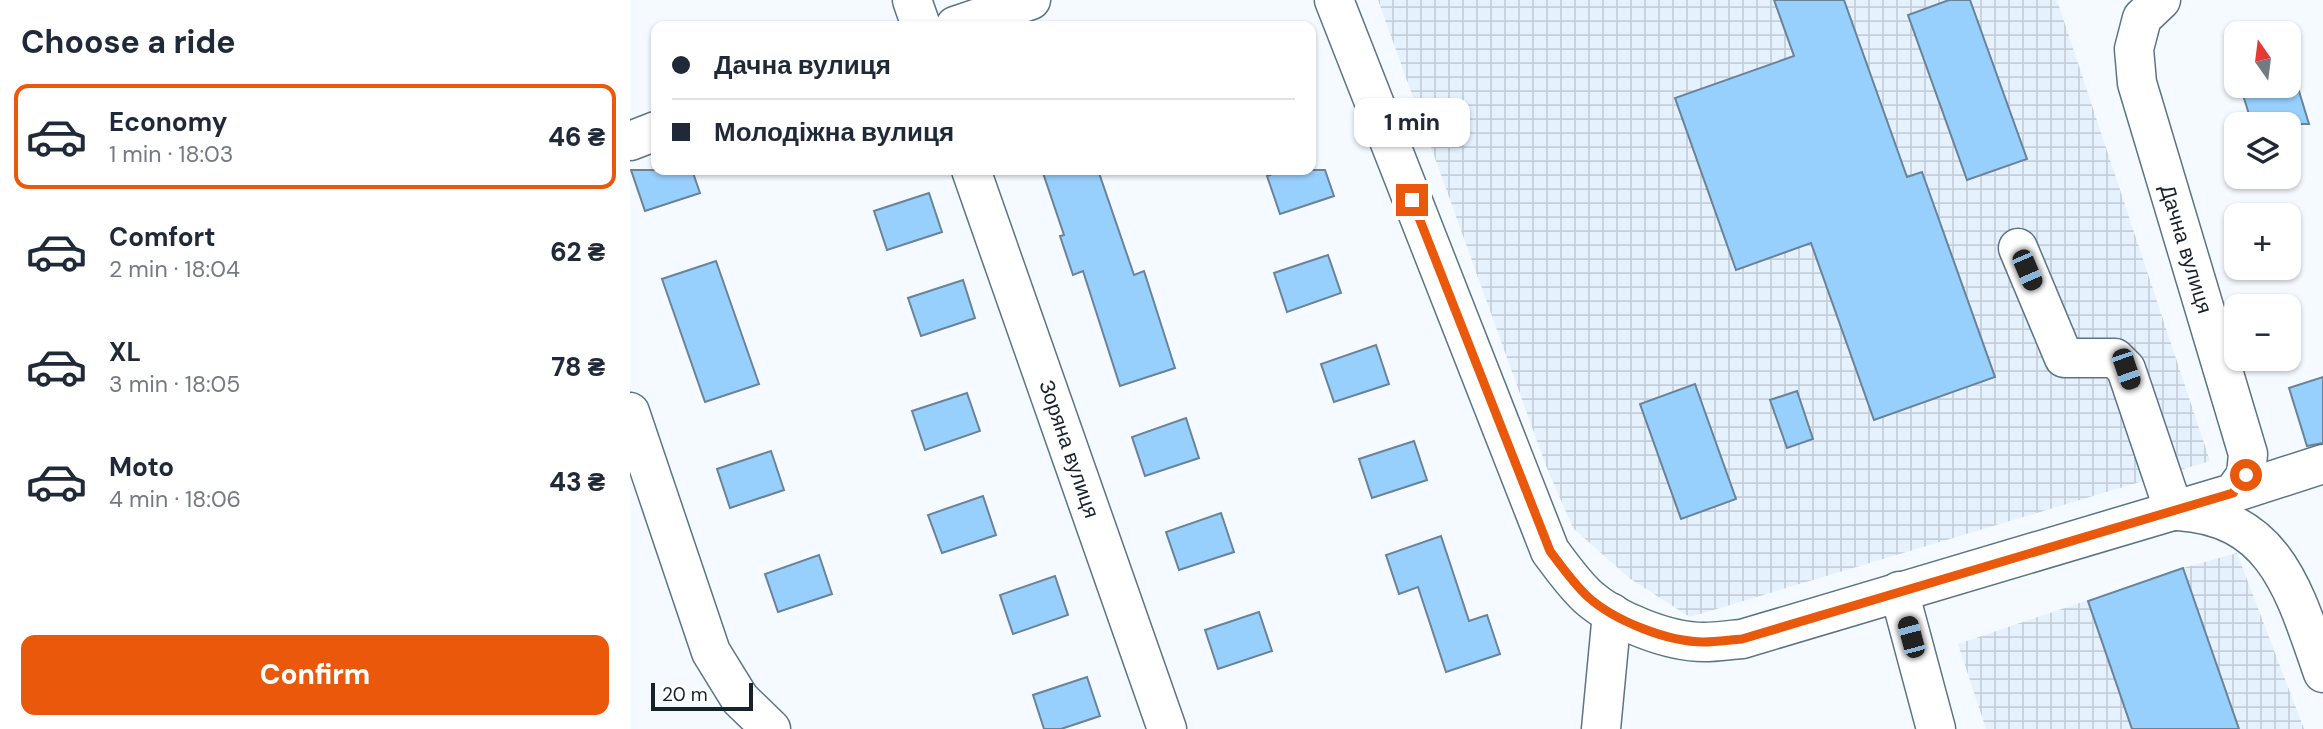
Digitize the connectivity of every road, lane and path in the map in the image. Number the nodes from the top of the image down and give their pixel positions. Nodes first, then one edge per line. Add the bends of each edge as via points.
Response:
1 (912, 0) edge
2 (1031, 0) edge
3 (1334, 0) edge
4 (2161, 0) edge
5 (919, 21) edge
6 (970, 21) edge
7 (651, 133) edge
8 (630, 141) edge
9 (973, 175) edge
10 (2018, 248) dead end
11 (630, 412) edge
12 (2323, 464) edge
13 (2233, 493) junction
14 (2174, 511) junction
15 (1899, 591) junction
16 (1612, 613) junction
17 (2323, 673) edge
18 (771, 729) edge
19 (1167, 729) edge
20 (1601, 729) edge
21 (1936, 729) edge

1 - 5 street
2 - 6 street
3 - 16 street via 1550,551 1590,599
4 - 13 street, Дачна вулиця via 2142,18 2134,49 2137,83 2248,454 2246,475
7 - 8 street
9 - 19 street, Зоряна вулиця
10 - 14 street via 2064,358 2115,358 2126,369
11 - 18 street via 711,652 740,699
12 - 13 street
13 - 14 street
14 - 15 street
14 - 17 street via 2227,521 2264,545 2296,596
15 - 16 street via 1742,639 1701,642 1654,634
15 - 21 street
16 - 20 street

